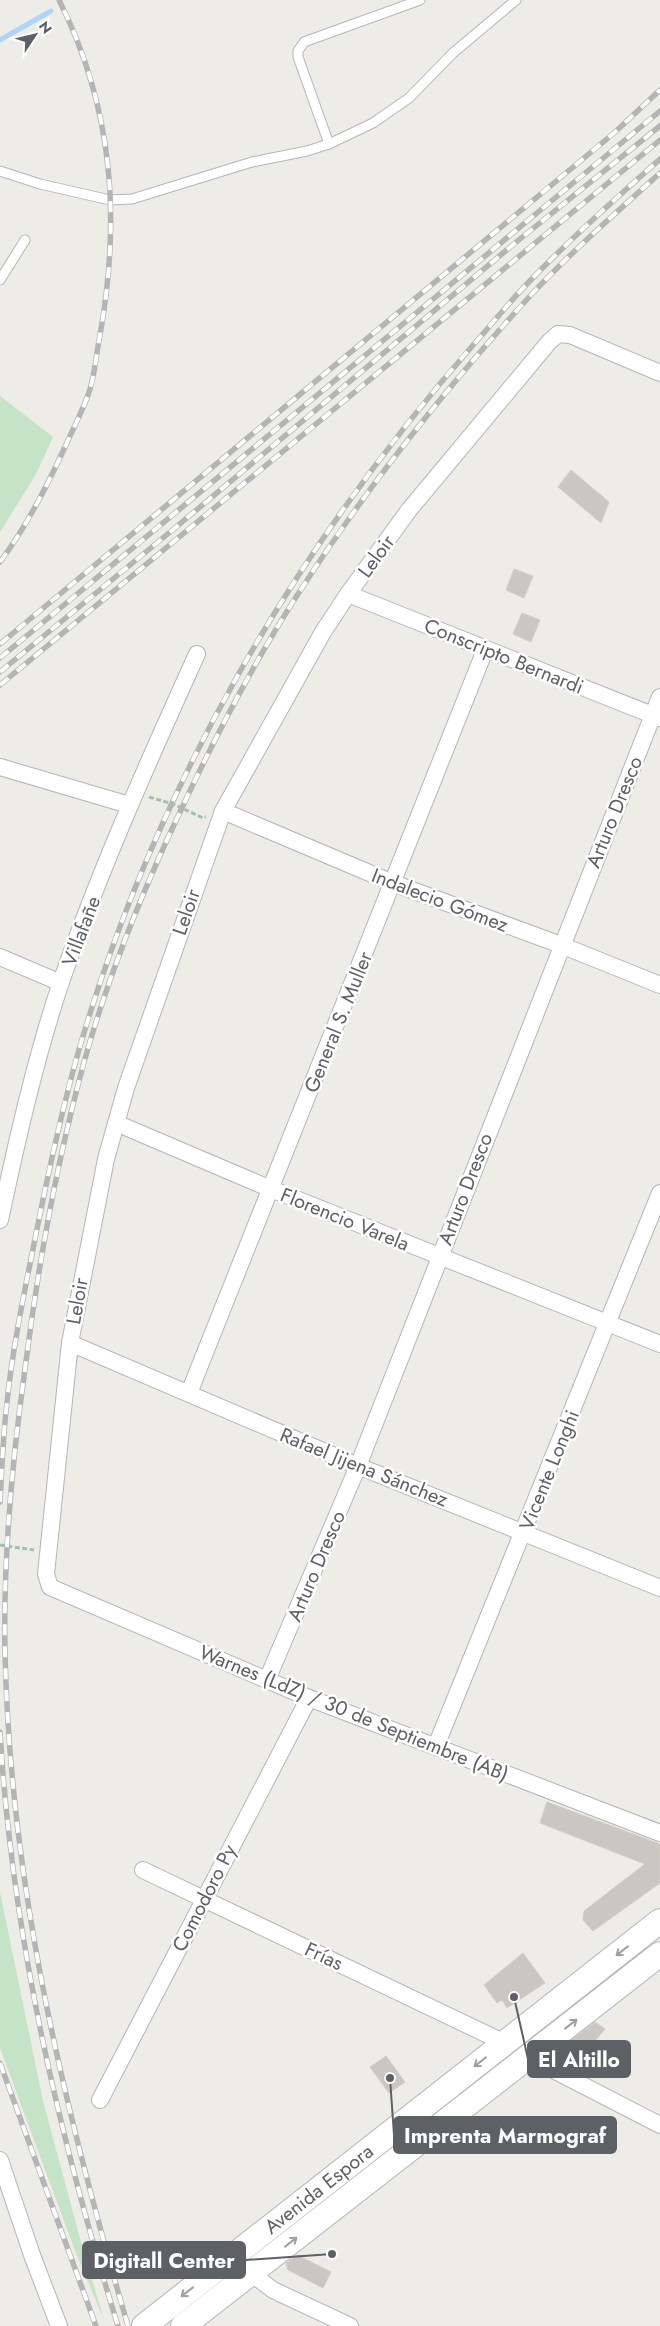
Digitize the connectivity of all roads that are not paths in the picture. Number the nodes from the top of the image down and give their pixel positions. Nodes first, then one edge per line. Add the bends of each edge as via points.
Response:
1 (420, 0) edge
2 (516, 0) edge
3 (329, 144) junction
4 (0, 170) edge
5 (25, 240) dead end
6 (0, 280) edge
7 (660, 373) edge
8 (348, 594) junction
9 (485, 650) junction
10 (197, 654) dead end
11 (660, 697) edge
12 (656, 717) edge
13 (0, 767) edge
14 (132, 799) junction
15 (222, 811) junction
16 (393, 883) junction
17 (561, 945) junction
18 (0, 957) edge
19 (61, 983) junction
20 (660, 985) edge
21 (116, 1123) junction
22 (271, 1189) junction
23 (660, 1194) edge
24 (0, 1220) edge
25 (438, 1256) junction
26 (608, 1323) junction
27 (70, 1342) junction
28 (660, 1344) edge
29 (189, 1393) junction
30 (358, 1466) junction
31 (524, 1532) junction
32 (50, 1587) joint
33 (660, 1588) edge
34 (267, 1680) junction
35 (309, 1698) junction
36 (436, 1746) junction
37 (660, 1833) edge
38 (143, 1870) dead end
39 (204, 1899) junction
40 (660, 1921) edge
41 (660, 1954) edge
42 (505, 2043) junction
43 (528, 2057) junction
44 (100, 2100) dead end
45 (660, 2125) edge
46 (0, 2160) edge
47 (251, 2273) junction
48 (59, 2326) edge
49 (144, 2326) edge
50 (183, 2326) edge
51 (350, 2326) edge

1 - 3 lane via 304,42 298,51
2 - 3 lane via 453,53 409,98 373,123
3 - 4 lane via 252,162 132,199 110,200 40,184
5 - 6 lane
7 - 8 street, Leloir via 558,334 430,483
8 - 9 street, Conscripto Bernardi
8 - 15 street, Leloir via 323,632
9 - 12 street, Conscripto Bernardi
9 - 16 street, General S. Muller
10 - 14 street, Villafañe
11 - 12 street, Arturo Dresco
12 - 17 street, Arturo Dresco
13 - 14 street
14 - 19 street, Villafañe
15 - 16 street, Indalecio Gómez
15 - 21 street, Leloir
16 - 17 street, Indalecio Gómez
16 - 22 street, General S. Muller
17 - 20 street, Indalecio Gómez
17 - 25 street, Arturo Dresco
18 - 19 street
19 - 24 street, Villafañe via 29,1093
21 - 22 street, Florencio Varela
21 - 27 street, Leloir via 97,1201
22 - 25 street, Florencio Varela
22 - 29 street, General S. Muller
23 - 26 street, Vicente Longhi
25 - 26 street, Florencio Varela
25 - 30 street, Arturo Dresco
26 - 28 street, Florencio Varela
26 - 31 street, Vicente Longhi
27 - 29 street, Rafael Jijena Sánchez
27 - 32 street, Leloir via 46,1574
29 - 30 street, Rafael Jijena Sánchez
30 - 31 street, Rafael Jijena Sánchez
30 - 34 street, Arturo Dresco
31 - 33 street, Rafael Jijena Sánchez
31 - 36 street, Vicente Longhi
32 - 34 street, Warnes (LdZ) / 30 de Septiembre (AB)
34 - 35 street, Warnes (LdZ) / 30 de Septiembre (AB)
35 - 36 street, Warnes (LdZ) / 30 de Septiembre (AB)
35 - 39 street, Comodoro Py
36 - 37 street, Warnes (LdZ) / 30 de Septiembre (AB)
38 - 39 street, Frías
39 - 42 street, Frías
39 - 44 street, Comodoro Py
40 -> 42 main road, Avenida Espora
43 -> 41 main road, Avenida Espora
42 -> 49 main road, Avenida Espora
43 - 45 street
47 -> 43 main road, Avenida Espora
46 - 48 street
47 - 50 main road, Avenida Espora
47 - 51 street via 273,2290

